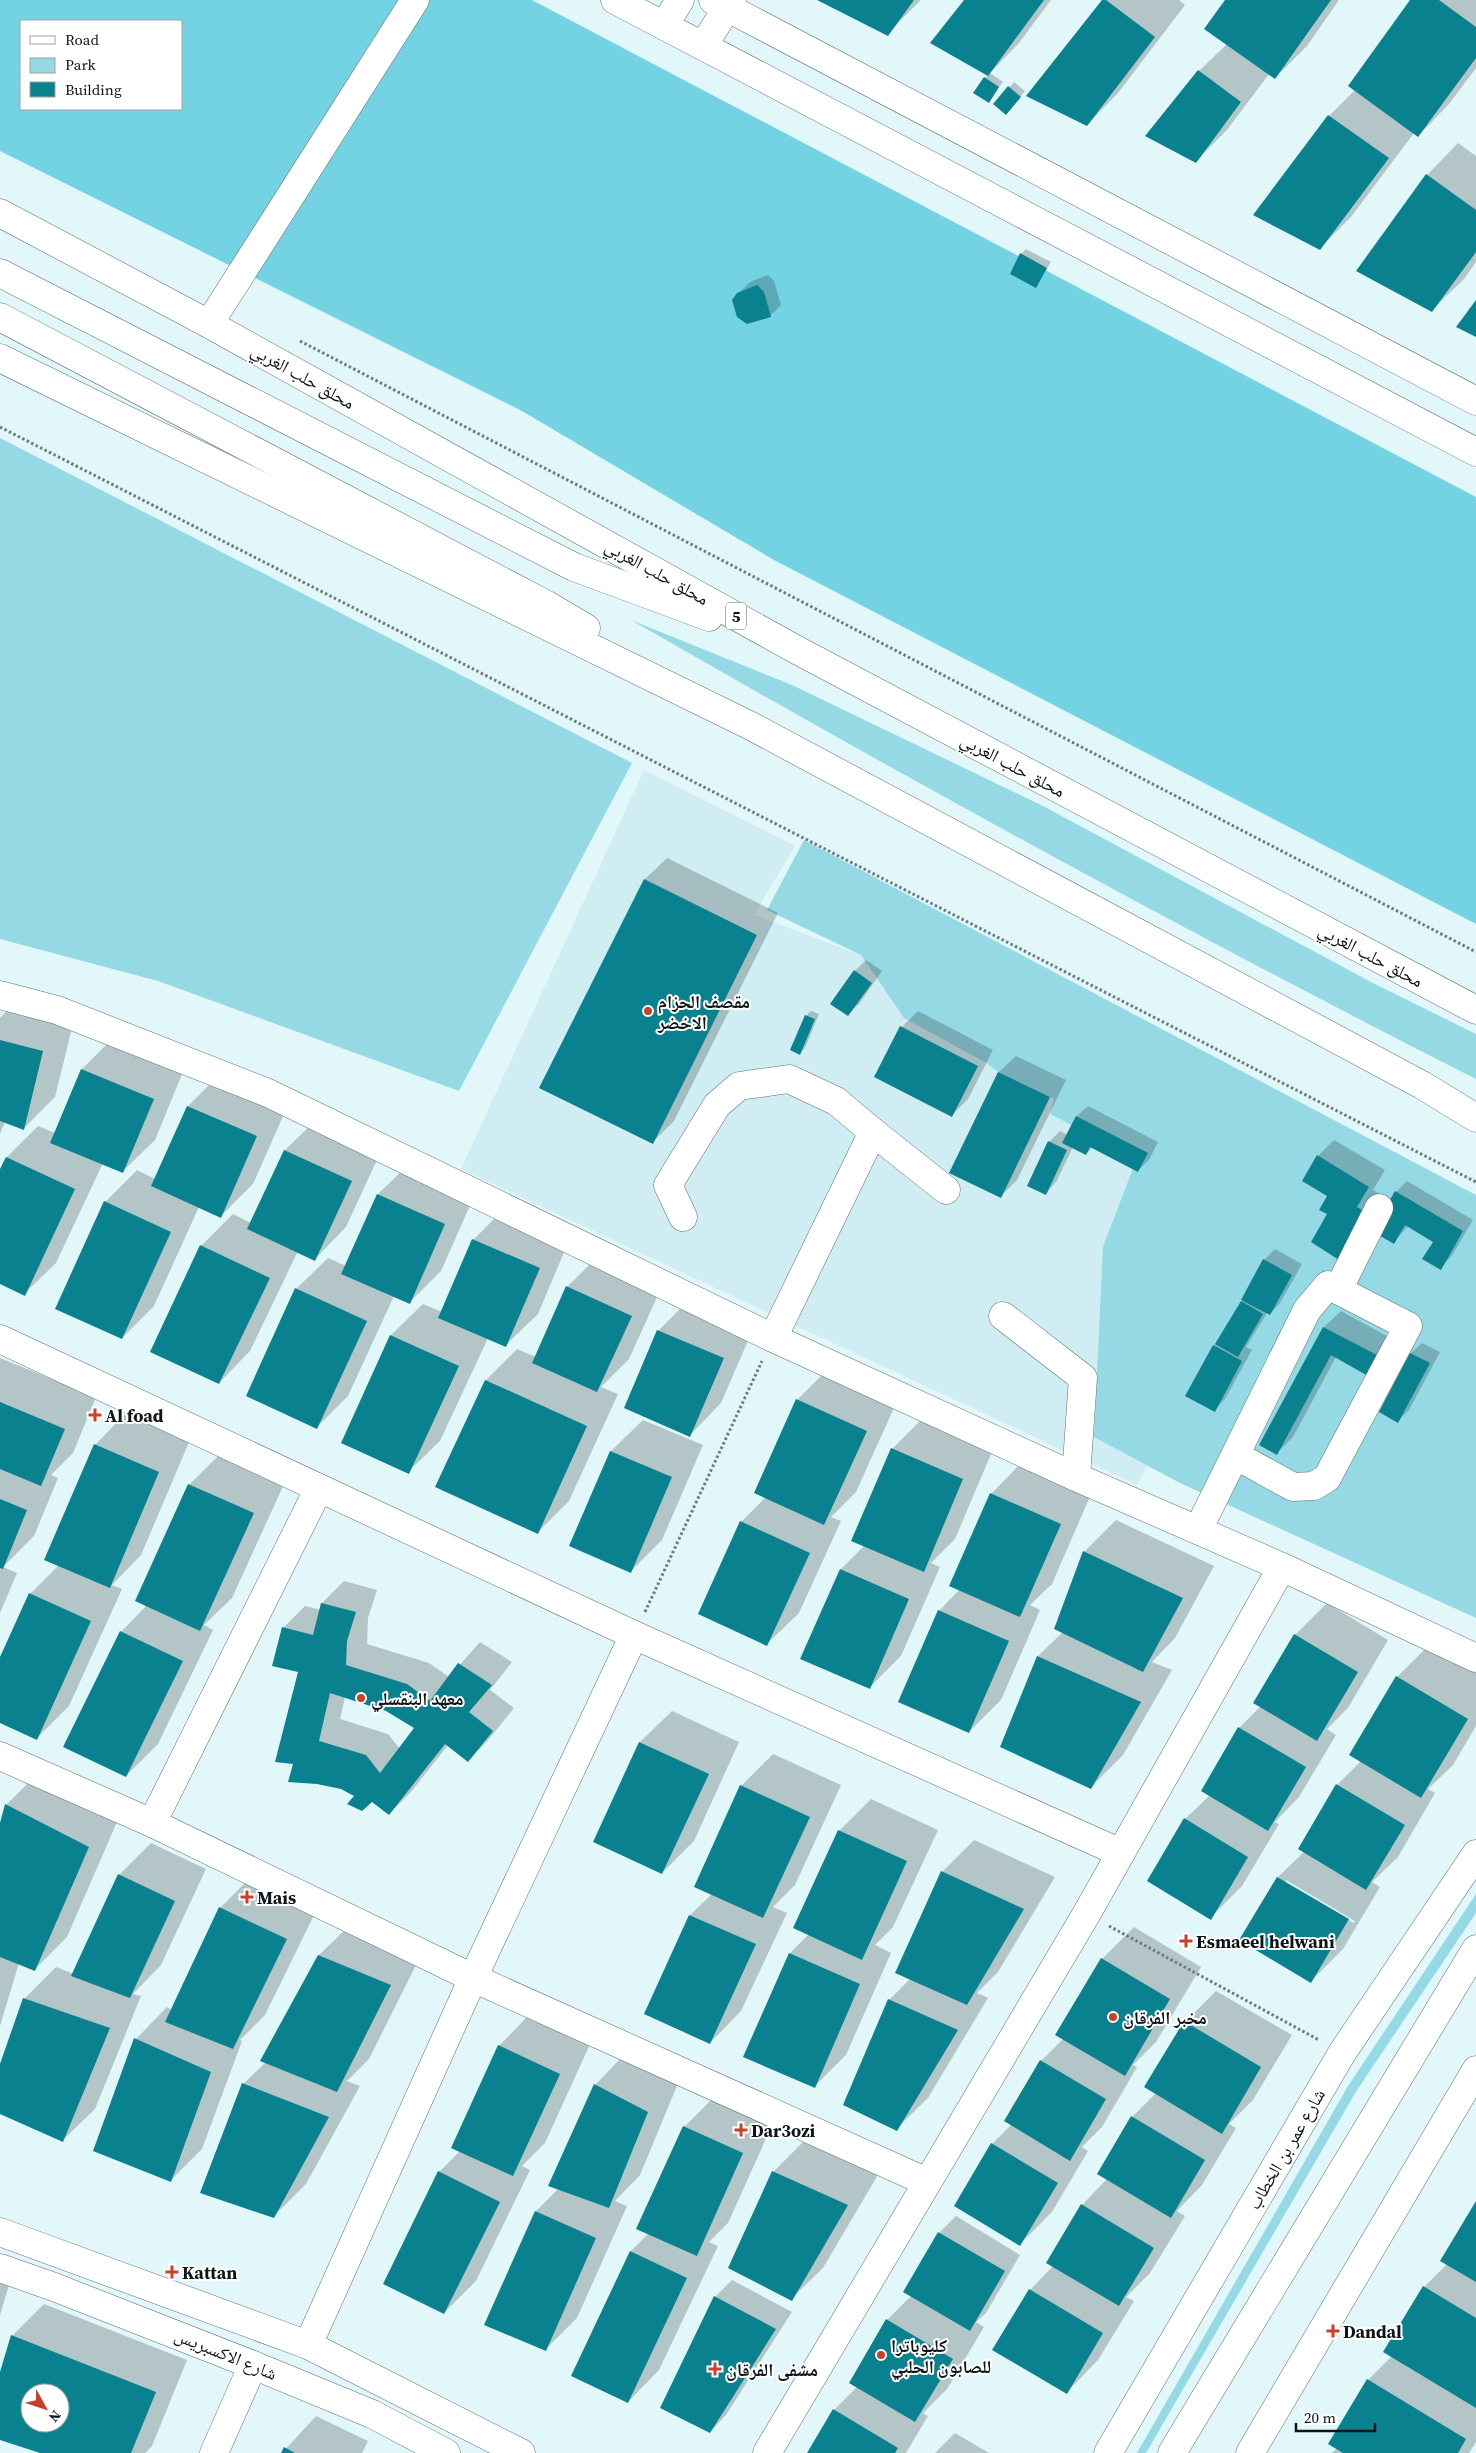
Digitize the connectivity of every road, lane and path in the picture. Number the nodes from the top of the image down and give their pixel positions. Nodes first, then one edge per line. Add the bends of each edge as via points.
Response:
1 (415, 0) edge
2 (615, 0) edge
3 (680, 0) edge
4 (724, 2) edge
5 (664, 26) junction
6 (703, 46) junction
7 (0, 212) edge
8 (0, 273) edge
9 (0, 317) edge
10 (209, 324) junction
11 (294, 338) dead end
12 (0, 358) edge
13 (1476, 401) edge
14 (0, 427) edge
15 (1476, 452) edge
16 (795, 649) junction
17 (751, 726) junction
18 (1476, 952) edge
19 (0, 995) edge
20 (1476, 1010) edge
21 (1476, 1118) edge
22 (873, 1132) junction
23 (1476, 1182) edge
24 (946, 1190) dead end
25 (1379, 1208) dead end
26 (683, 1217) dead end
27 (1338, 1290) junction
28 (1003, 1316) dead end
29 (772, 1338) junction
30 (0, 1339) edge
31 (1235, 1455) junction
32 (1076, 1477) junction
33 (319, 1488) junction
34 (1198, 1530) junction
35 (1282, 1567) junction
36 (634, 1635) junction
37 (1476, 1658) edge
38 (0, 1756) edge
39 (152, 1823) junction
40 (1121, 1853) junction
41 (1476, 1854) edge
42 (1087, 1913) junction
43 (1476, 1949) edge
44 (473, 1978) junction
45 (1342, 2053) junction
46 (1476, 2070) edge
47 (927, 2182) junction
48 (0, 2232) edge
49 (0, 2268) edge
50 (308, 2345) junction
51 (253, 2365) junction
52 (214, 2453) edge
53 (446, 2453) edge
54 (521, 2453) edge
55 (767, 2453) edge
56 (1108, 2453) edge
57 (1172, 2453) edge
58 (1250, 2453) edge

1 - 10 main road
2 - 5 main road
3 - 5 main road
4 - 6 main road
4 - 13 main road
5 - 6 main road
6 - 15 main road
7 - 10 main road, محلق حلب الغربي / 5
8 - 16 main road via 574,567
9 - 17 main road via 547,605
10 - 16 main road, محلق حلب الغربي / 5
11 - 18 path
12 - 17 main road
14 - 23 path
16 - 20 main road, محلق حلب الغربي / 5
17 - 21 main road via 1422,1084
19 - 29 main road via 57,1010 268,1094
22 - 24 main road
22 - 26 main road via 836,1101 789,1079 739,1086 717,1105 668,1184
22 - 29 main road
25 - 27 main road
27 - 31 main road via 1328,1285 1307,1310
27 - 31 main road via 1408,1326 1327,1478 1314,1486 1293,1487
28 - 32 main road via 1083,1378
29 - 32 main road
29 - 36 path
30 - 33 main road
31 - 34 main road
32 - 34 main road
33 - 36 main road
33 - 39 main road
34 - 35 main road
35 - 37 main road
35 - 40 main road
36 - 40 main road
36 - 44 main road
38 - 39 main road
39 - 44 main road
40 - 42 main road
41 - 45 main road, شارع عمر بن الخطاب
42 - 45 path
42 - 47 main road
43 - 57 main road
44 - 47 main road
44 - 50 main road
45 - 56 main road, شارع عمر بن الخطاب
46 - 58 main road
47 - 55 main road
48 - 50 main road
49 - 51 main road, شارع الاكسبريس
50 - 54 main road
51 - 52 main road
51 - 53 main road, شارع الاكسبريس via 372,2414

